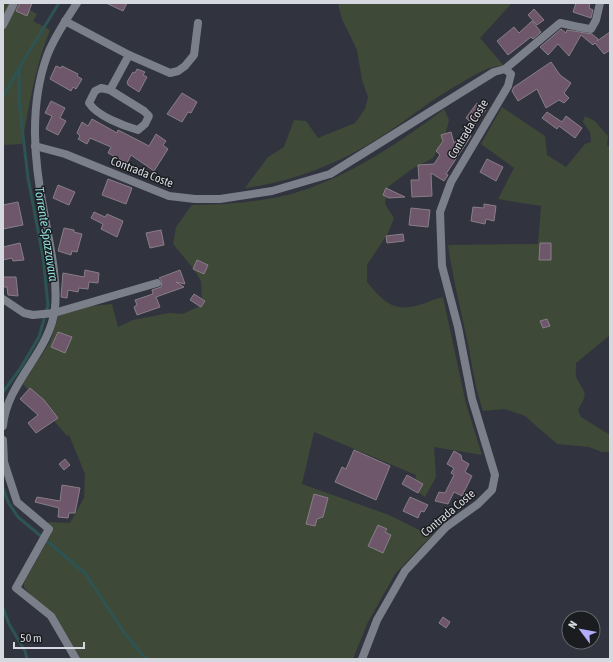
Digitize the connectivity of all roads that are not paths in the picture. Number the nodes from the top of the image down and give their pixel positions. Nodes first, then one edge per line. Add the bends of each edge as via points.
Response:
1 (14, 3) edge
2 (76, 3) edge
3 (600, 3) edge
4 (66, 21) junction
5 (198, 23) dead end
6 (3, 25) edge
7 (129, 55) junction
8 (506, 69) junction
9 (110, 90) junction
10 (35, 146) junction
11 (157, 283) dead end
12 (3, 299) edge
13 (54, 313) junction
14 (3, 426) edge
15 (3, 440) edge
16 (76, 659) edge
17 (362, 659) edge

1 - 6 street
2 - 4 street
3 - 8 street via 596,20 590,29 560,23
4 - 7 street
4 - 10 street via 47,56 40,83 34,119
5 - 7 street via 194,55 186,66 178,71 170,73
7 - 9 street
8 - 10 street, Contrada Coste via 494,72 330,174 272,191 220,199 169,196 65,154
8 - 17 street, Contrada Coste via 511,74 508,86 451,182 440,212 442,266 458,327 472,399 495,475 492,490 478,504 446,527 405,571 377,620
9 - 9 street via 101,88 95,91 89,103 92,108 129,128 138,130 145,124 148,116
10 - 13 street via 37,179 53,268
11 - 13 street
12 - 13 street via 24,313
13 - 14 street via 44,344 12,395 4,413
15 - 16 street via 4,462 17,502 49,529 16,588 51,616

